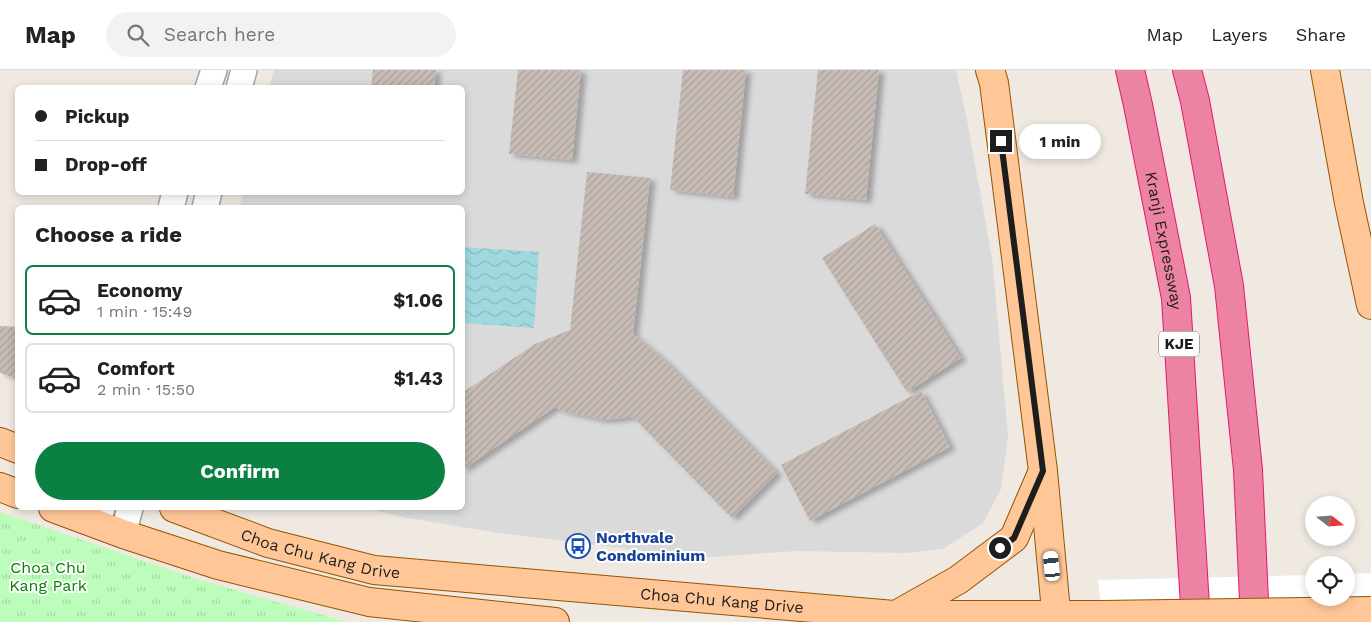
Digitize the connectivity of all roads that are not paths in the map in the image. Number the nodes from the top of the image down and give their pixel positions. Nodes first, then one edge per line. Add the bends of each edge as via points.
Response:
1 (214, 70) edge
2 (244, 70) edge
3 (990, 70) edge
4 (1130, 70) edge
5 (1187, 70) edge
6 (1325, 70) edge
7 (209, 85) edge
8 (240, 85) edge
9 (1371, 305) edge
10 (0, 442) edge
11 (15, 448) edge
12 (1043, 471) junction
13 (0, 487) edge
14 (15, 493) edge
15 (65, 510) edge
16 (129, 510) edge
17 (184, 510) edge
18 (100, 516) edge
19 (123, 534) junction
20 (1371, 610) edge
21 (894, 615) junction
22 (1057, 619) edge
23 (555, 622) edge
24 (1196, 622) edge
25 (1255, 622) edge

1 - 7 street
2 - 8 street
3 - 12 main road
4 - 24 highway, Kranji Expressway / KJE via 1176,298
5 - 25 highway via 1196,101 1228,286 1248,470
6 - 9 main road
10 - 11 main road
12 - 21 main road via 1014,538 958,580
12 - 22 main road
13 - 14 main road
15 - 18 main road, Choa Chu Kang Drive
16 - 19 street
17 - 21 main road, Choa Chu Kang Drive via 268,543 374,570
18 - 19 main road, Choa Chu Kang Drive
19 - 23 main road, Choa Chu Kang Drive via 218,565 369,602
20 - 22 main road, Choa Chu Kang Drive, bridge via 1102,615
21 - 22 main road, Choa Chu Kang Drive

